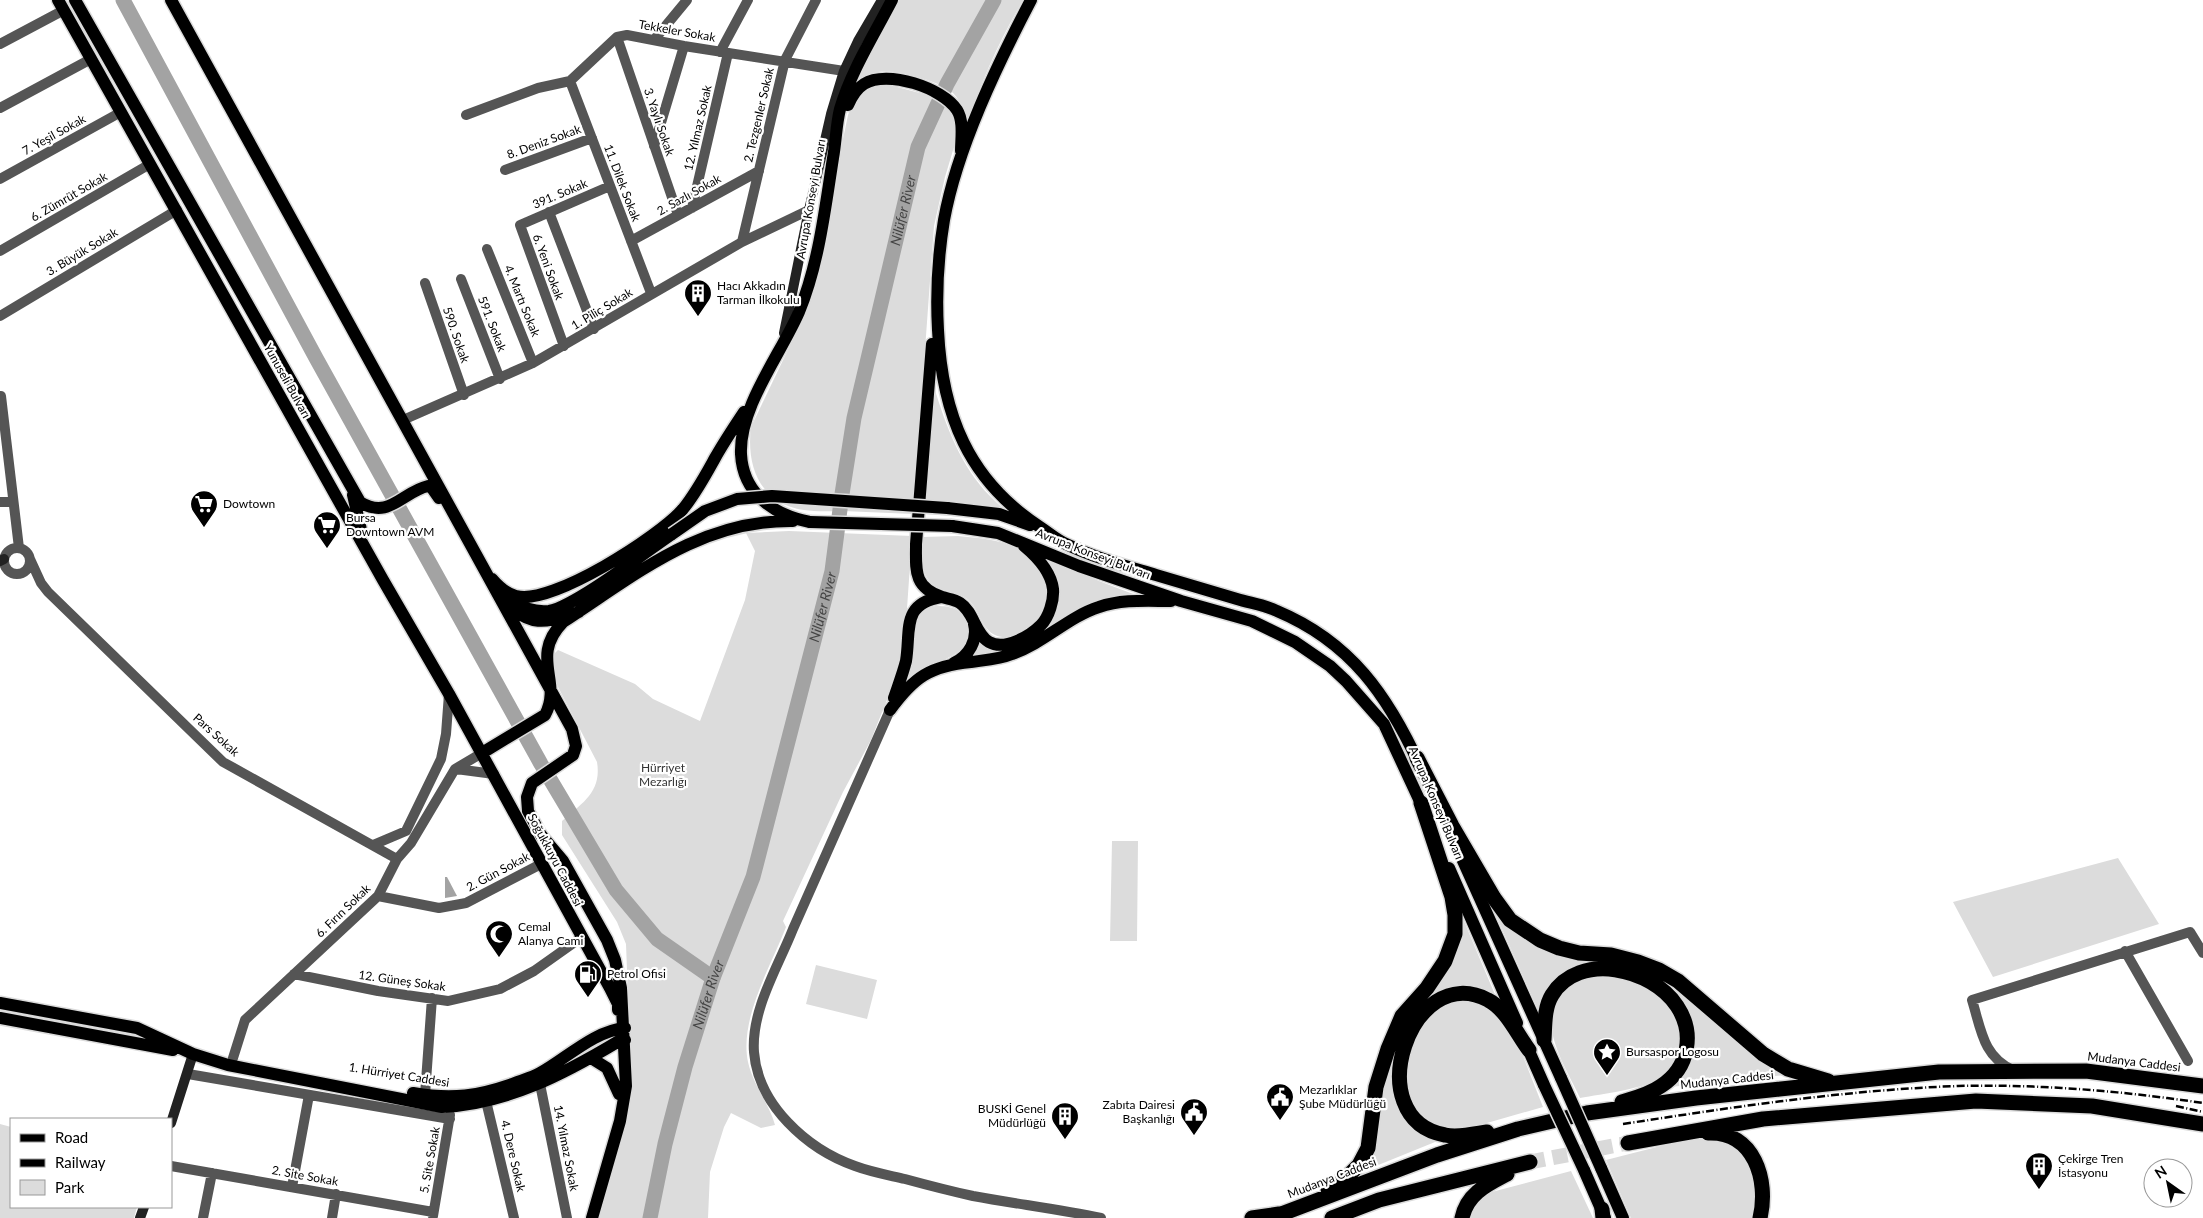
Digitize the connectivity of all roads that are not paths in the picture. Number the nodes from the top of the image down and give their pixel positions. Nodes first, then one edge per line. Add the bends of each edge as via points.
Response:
1 (75, 0) edge
2 (171, 0) edge
3 (687, 0) edge
4 (748, 0) edge
5 (816, 0) edge
6 (892, 0) edge
7 (1031, 0) edge
8 (878, 1) edge
9 (61, 5) edge
10 (617, 37) junction
11 (654, 40) junction
12 (0, 44) edge
13 (684, 46) junction
14 (724, 53) junction
15 (91, 60) junction
16 (785, 60) junction
17 (844, 71) junction
18 (570, 81) junction
19 (0, 108) edge
20 (121, 112) junction
21 (466, 115) dead end
22 (592, 138) junction
23 (654, 146) junction
24 (835, 148) junction
25 (960, 160) junction
26 (150, 164) junction
27 (505, 170) dead end
28 (759, 171) junction
29 (0, 179) edge
30 (610, 186) junction
31 (692, 208) junction
32 (177, 210) junction
33 (809, 210) junction
34 (549, 212) junction
35 (678, 215) junction
36 (520, 225) joint
37 (631, 241) junction
38 (742, 242) junction
39 (487, 249) dead end
40 (0, 251) edge
41 (461, 279) dead end
42 (425, 283) dead end
43 (651, 294) junction
44 (936, 294) junction
45 (0, 315) edge
46 (594, 329) junction
47 (564, 346) junction
48 (779, 351) junction
49 (533, 363) junction
50 (500, 379) junction
51 (760, 387) junction
52 (0, 393) edge
53 (464, 395) junction
54 (403, 420) junction
55 (4, 465) edge
56 (353, 492) junction
57 (0, 502) edge
58 (13, 502) junction
59 (810, 522) junction
60 (1046, 531) junction
61 (1017, 540) junction
62 (0, 545) edge
63 (15, 549) junction
64 (368, 554) junction
65 (30, 559) junction
66 (2, 560) edge
67 (482, 568) junction
68 (15, 574) junction
69 (491, 585) junction
70 (48, 592) junction
71 (941, 597) junction
72 (1181, 600) junction
73 (501, 601) junction
74 (579, 612) junction
75 (971, 616) junction
76 (952, 664) junction
77 (551, 691) junction
78 (449, 694) junction
79 (890, 710) junction
80 (482, 753) junction
81 (1416, 758) junction
82 (456, 769) junction
83 (494, 774) junction
84 (1421, 803) junction
85 (372, 845) junction
86 (397, 859) junction
87 (541, 864) junction
88 (378, 896) junction
89 (582, 937) junction
90 (2125, 951) junction
91 (2203, 953) edge
92 (294, 974) junction
93 (432, 998) junction
94 (0, 1003) edge
95 (0, 1018) edge
96 (622, 1034) junction
97 (1544, 1040) junction
98 (1529, 1050) junction
99 (193, 1054) junction
100 (591, 1058) junction
101 (230, 1061) junction
102 (2188, 1061) dead end
103 (2016, 1071) junction
104 (188, 1074) junction
105 (1837, 1083) junction
106 (540, 1084) junction
107 (2203, 1086) edge
108 (309, 1094) junction
109 (619, 1094) junction
110 (425, 1095) junction
111 (486, 1101) junction
112 (452, 1106) junction
113 (1587, 1114) junction
114 (450, 1119) junction
115 (172, 1120) edge
116 (2203, 1124) edge
117 (1518, 1129) junction
118 (1661, 1137) junction
119 (1628, 1143) tunnel mouth
120 (172, 1166) edge
121 (212, 1173) junction
122 (292, 1187) junction
123 (336, 1194) junction
124 (433, 1215) edge
125 (1277, 1215) edge
126 (1603, 1215) edge
127 (203, 1218) edge
128 (332, 1218) edge
129 (514, 1218) edge
130 (567, 1218) edge
131 (584, 1218) edge
132 (592, 1218) edge
133 (1101, 1218) edge
134 (1252, 1218) edge
135 (1332, 1218) edge
136 (1462, 1218) edge
137 (1623, 1218) edge
138 (1760, 1218) edge

1 - 56 main road, Yunuseli Bulvarı
2 - 54 main road
3 - 11 street
4 - 14 street, 12. Yılmaz Sokak
5 - 16 street, 2. Tezgenler Sokak
6 - 24 main road, Avrupa Konseyi Bulvarı via 843,102
7 - 25 main road, Avrupa Konseyi Bulvarı via 1003,52
8 - 17 main road
9 - 12 street
9 - 15 main road, Yunuseli Bulvarı
10 - 11 street, Tekkeler Sokak via 627,35
10 - 18 street
10 - 23 street, 3. Yaylı Sokak
11 - 13 street, Tekkeler Sokak
13 - 14 street, Tekkeler Sokak
13 - 23 street
14 - 16 street, Tekkeler Sokak
14 - 31 street, 12. Yılmaz Sokak
15 - 19 street
15 - 20 main road, Yunuseli Bulvarı
16 - 17 street, Tekkeler Sokak
16 - 28 street, 2. Tezgenler Sokak
17 - 33 main road
18 - 21 street via 538,88
18 - 22 street, 11. Dilek Sokak
20 - 26 main road, Yunuseli Bulvarı
20 - 29 street, 7. Yeşil Sokak
22 - 27 street, 8. Deniz Sokak
22 - 30 street, 11. Dilek Sokak
23 - 35 street, 3. Yaylı Sokak
24 - 25 main road via 853,93 864,83 888,77 932,89 948,99 958,111 961,125
24 - 48 main road, Avrupa Konseyi Bulvarı via 808,289
25 - 44 main road, Avrupa Konseyi Bulvarı via 944,220
26 - 32 main road, Yunuseli Bulvarı
26 - 40 street, 6. Zümrüt Sokak
28 - 31 street, 2. Sazlı Sokak
28 - 38 street, 2. Tezgenler Sokak
30 - 34 street, 391. Sokak
30 - 37 street, 11. Dilek Sokak
31 - 35 street, 2. Sazlı Sokak
32 - 45 street, 3. Büyük Sokak
32 - 64 main road, Yunuseli Bulvarı
33 - 38 street, 1. Piliç Sokak
33 - 48 main road
34 - 36 street, 391. Sokak
34 - 46 street
35 - 37 street, 2. Sazlı Sokak
36 - 47 street, 6. Yeni Sokak
37 - 43 street, 11. Dilek Sokak
38 - 43 street, 1. Piliç Sokak
39 - 49 street, 4. Martı Sokak
41 - 50 street, 591. Sokak
42 - 53 street, 590. Sokak
43 - 46 street, 1. Piliç Sokak
44 - 60 main road, Avrupa Konseyi Bulvarı via 939,360 950,411 960,438 973,462 1003,498
44 - 71 main road via 916,574 920,583
46 - 47 street, 1. Piliç Sokak
47 - 49 street, 1. Piliç Sokak
48 - 51 main road, Avrupa Konseyi Bulvarı
49 - 50 street, 1. Piliç Sokak
50 - 53 street, 1. Piliç Sokak
51 - 59 main road, Avrupa Konseyi Bulvarı via 744,426 741,452 746,476 770,506 790,518
51 - 67 main road via 699,488 682,510 656,533 590,573 547,594 517,596 500,588
52 - 55 street
53 - 54 street, 1. Piliç Sokak
54 - 67 main road
55 - 58 street
56 - 64 main road
56 - 73 main road via 368,507 384,509 415,491 428,486 432,488 476,573
57 - 58 street
58 - 63 street
59 - 61 main road, Avrupa Konseyi Bulvarı, bridge via 952,526 998,533
59 - 74 main road via 756,523 696,540 675,549
60 - 69 main road, bridge via 998,514 947,508 772,496 737,499 704,512 583,594 550,611 518,605
60 - 81 main road, Avrupa Konseyi Bulvarı via 1063,543 1096,557 1277,611 1317,632 1340,649 1377,688
61 - 72 main road, Avrupa Konseyi Bulvarı via 1079,566
61 - 75 main road via 1036,556 1053,589 1050,608 1042,624 1026,636 1003,645 990,643 982,636
62 - 63 street
63 - 65 street via 26,552
63 - 66 street
64 - 78 main road, Yunuseli Bulvarı
65 - 68 street via 26,570
65 - 70 street
66 - 68 street
67 - 69 main road
68 - 70 street
69 - 73 main road
70 - 85 street, Pars Sokak via 223,762
71 - 75 main road via 960,603
71 - 79 main road via 922,604 912,614 905,665
72 - 76 main road via 1123,601 1098,607 1042,641 1011,655
72 - 84 main road, Avrupa Konseyi Bulvarı via 1252,621 1296,642 1330,666 1384,724
73 - 74 main road via 522,618 538,622
73 - 77 main road
74 - 77 main road via 558,627 550,642 546,662
75 - 76 main road via 975,628 974,641 967,654
76 - 79 main road via 927,672 906,689
77 - 80 main road via 545,715
77 - 96 main road, Soğukkuyu Caddesi via 572,729 575,739 573,755 537,778 528,789 528,811 541,835 563,861 607,940 621,988
78 - 80 main road, Yunuseli Bulvarı
78 - 85 street via 441,758 406,832
79 - 133 street via 765,996 756,1026 754,1050 764,1092 804,1138 856,1166 972,1196
80 - 82 street, 6. Fırın Sokak
80 - 83 main road, Yunuseli Bulvarı
81 - 97 main road, Avrupa Konseyi Bulvarı
81 - 105 highway via 1480,874 1510,920 1559,948 1611,955 1659,970 1678,981 1762,1054 1788,1069
82 - 83 street
82 - 86 street, 6. Fırın Sokak via 411,843
83 - 87 main road, Soğukkuyu Caddesi
84 - 98 main road, Avrupa Konseyi Bulvarı
84 - 125 highway via 1452,897 1455,934 1445,961 1402,1016 1388,1049 1376,1087 1368,1148 1359,1164 1335,1186
85 - 86 street, Pars Sokak
86 - 88 street, 6. Fırın Sokak
87 - 88 street, 2. Gün Sokak via 466,903 439,908
87 - 89 main road, Soğukkuyu Caddesi
88 - 92 street, 6. Fırın Sokak
89 - 93 street, 12. Güneş Sokak via 534,971 500,989 448,1001
89 - 96 main road, Soğukkuyu Caddesi via 618,1004
90 - 91 street via 2190,932
90 - 102 street
90 - 103 street via 1972,1000 1992,1056
92 - 93 street, 12. Güneş Sokak
92 - 101 street, 6. Fırın Sokak via 245,1020
93 - 110 street
94 - 99 main road via 137,1028
95 - 99 main road
96 - 100 main road, 1. Hürriyet Caddesi
96 - 109 main road, Soğukkuyu Caddesi
96 - 110 main road, 1. Hürriyet Caddesi via 590,1042 539,1074 481,1094 458,1098
96 - 132 main road, Soğukkuyu Caddesi via 626,1086 620,1121
97 - 113 highway via 1546,1007 1552,995 1560,984 1584,970 1621,970 1654,985 1677,1006 1687,1033 1687,1049 1682,1065 1673,1077 1661,1087
97 - 137 main road, Avrupa Konseyi Bulvarı, bridge
98 - 117 highway via 1500,1008 1477,995 1452,996 1438,1001 1418,1019 1409,1034 1400,1066 1404,1101 1423,1126 1444,1136
98 - 126 main road, Avrupa Konseyi Bulvarı, bridge
99 - 101 main road
99 - 104 main road
100 - 106 main road, 1. Hürriyet Caddesi
100 - 109 main road via 607,1068
101 - 110 main road, 1. Hürriyet Caddesi
101 - 112 main road, 1. Hürriyet Caddesi via 442,1107
103 - 105 highway, Mudanya Caddesi via 1939,1072
103 - 107 highway, Mudanya Caddesi via 2086,1071
104 - 108 street
104 - 115 main road
105 - 113 highway, Mudanya Caddesi
106 - 111 main road, 1. Hürriyet Caddesi
106 - 130 street, 14. Yılmaz Sokak
108 - 114 street
108 - 122 street
109 - 131 main road, Soğukkuyu Caddesi
111 - 112 main road, 1. Hürriyet Caddesi
111 - 129 street, 4. Dere Sokak
112 - 114 street, 5. Site Sokak
113 - 117 highway, Mudanya Caddesi
114 - 124 street, 5. Site Sokak
116 - 118 highway via 2092,1106 1976,1101 1763,1119
117 - 125 highway, Mudanya Caddesi via 1437,1155
118 - 119 highway
118 - 138 highway via 1711,1133 1724,1134 1738,1142 1757,1164 1761,1175 1764,1189
120 - 121 street, 2. Site Sokak
121 - 122 street, 2. Site Sokak
121 - 127 street
122 - 123 street, 2. Site Sokak
123 - 124 street, 2. Site Sokak
123 - 128 street
125 - 134 highway
135 - 136 highway via 1378,1200 1530,1162 1476,1191 1467,1202

